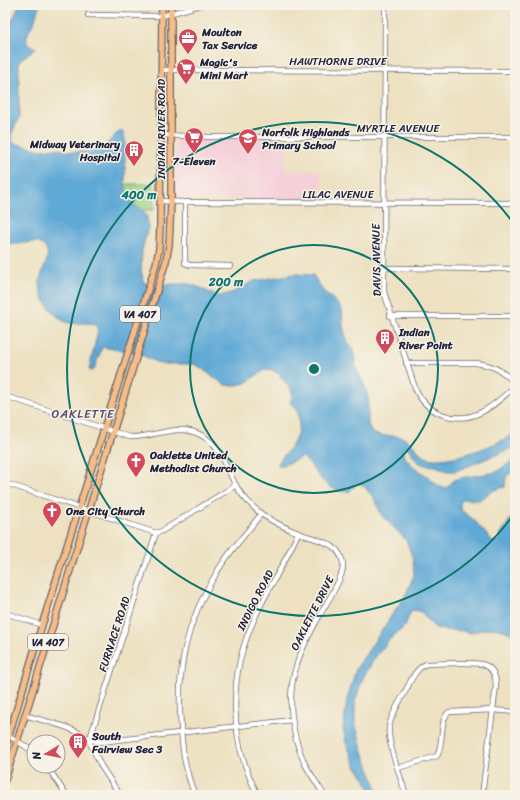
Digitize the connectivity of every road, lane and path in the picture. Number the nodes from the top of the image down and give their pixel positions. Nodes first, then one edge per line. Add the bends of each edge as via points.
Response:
1 (162, 5) edge
2 (171, 5) edge
3 (200, 5) edge
4 (385, 5) edge
5 (459, 5) edge
6 (515, 5) edge
7 (171, 13) junction
8 (88, 15) dead end
9 (162, 16) junction
10 (162, 70) junction
11 (171, 70) junction
12 (385, 71) junction
13 (515, 71) edge
14 (161, 135) junction
15 (171, 135) junction
16 (385, 137) junction
17 (515, 137) edge
18 (160, 201) junction
19 (171, 201) junction
20 (185, 202) junction
21 (385, 203) junction
22 (515, 203) edge
23 (230, 266) dead end
24 (385, 268) junction
25 (515, 269) edge
26 (390, 316) junction
27 (515, 316) edge
28 (406, 363) junction
29 (515, 385) edge
30 (5, 396) edge
31 (104, 429) junction
32 (114, 432) junction
33 (5, 483) edge
34 (236, 485) junction
35 (79, 507) junction
36 (89, 510) junction
37 (262, 514) junction
38 (156, 533) junction
39 (298, 533) junction
40 (5, 613) edge
41 (42, 625) junction
42 (493, 710) junction
43 (515, 712) edge
44 (25, 715) junction
45 (292, 720) junction
46 (236, 727) junction
47 (181, 733) junction
48 (7, 735) edge
49 (88, 739) junction
50 (18, 741) junction
51 (26, 746) edge
52 (5, 748) edge
53 (398, 768) junction
54 (52, 774) edge
55 (5, 780) edge
56 (66, 795) edge
57 (120, 795) edge
58 (195, 795) edge
59 (258, 795) edge
60 (324, 795) edge
61 (406, 795) edge
62 (482, 795) edge

1 - 9 main road, INDIAN RIVER ROAD / VA 407
2 - 7 main road, INDIAN RIVER ROAD / VA 407
3 - 7 street
4 - 12 street, DAVIS AVENUE
5 - 6 street
7 - 9 street
7 - 11 main road, INDIAN RIVER ROAD / VA 407
8 - 9 street
9 - 10 main road, INDIAN RIVER ROAD / VA 407
10 - 11 street, HAWTHORNE DRIVE
10 - 14 main road, INDIAN RIVER ROAD / VA 407
11 - 12 street, HAWTHORNE DRIVE
11 - 15 main road, INDIAN RIVER ROAD / VA 407
12 - 13 street, HAWTHORNE DRIVE
12 - 16 street, DAVIS AVENUE
14 - 15 street, MYRTLE AVENUE
14 - 18 main road, INDIAN RIVER ROAD / VA 407
15 - 16 street, MYRTLE AVENUE
15 - 19 main road, INDIAN RIVER ROAD / VA 407
16 - 17 street, MYRTLE AVENUE
16 - 21 street, DAVIS AVENUE
18 - 19 street, LILAC AVENUE
18 - 31 main road, INDIAN RIVER ROAD / VA 407 via 157,258
19 - 20 street, LILAC AVENUE
19 - 32 main road, INDIAN RIVER ROAD / VA 407 via 166,261
20 - 21 street, LILAC AVENUE
20 - 23 street via 185,263
21 - 22 street, LILAC AVENUE
21 - 24 street, DAVIS AVENUE
24 - 25 street
24 - 26 street, DAVIS AVENUE via 384,292
26 - 27 street
26 - 28 street, DAVIS AVENUE
28 - 29 street via 485,364 504,372
28 - 29 street, DAVIS AVENUE via 420,398 432,409 447,416 463,418 480,413 499,402
30 - 31 street, OAKLETTE DRIVE
31 - 32 street, OAKLETTE DRIVE
31 - 35 main road, INDIAN RIVER ROAD / VA 407
32 - 34 street, OAKLETTE DRIVE via 130,437 172,430 197,433 217,449
32 - 36 main road, INDIAN RIVER ROAD / VA 407
33 - 35 street
34 - 37 street, OAKLETTE DRIVE
34 - 38 street
35 - 36 street
35 - 41 main road, INDIAN RIVER ROAD / VA 407
36 - 38 street
36 - 44 main road, INDIAN RIVER ROAD / VA 407
37 - 39 street, OAKLETTE DRIVE
37 - 47 street via 217,571 195,614 180,670
38 - 49 street, FURNACE ROAD
39 - 45 street, OAKLETTE DRIVE via 332,546 341,556 343,566 341,578 308,636 296,665 292,688
39 - 46 street, INDIGO ROAD via 244,644 236,685
40 - 41 street
41 - 48 main road, INDIAN RIVER ROAD / VA 407
42 - 43 street
42 - 53 street via 449,712 444,716 441,746 437,756
42 - 53 street via 496,678 486,665 421,666 412,678 390,723 389,737
42 - 62 street
44 - 49 street via 79,732
44 - 50 main road, INDIAN RIVER ROAD / VA 407
45 - 46 street
45 - 60 street, OAKLETTE DRIVE via 300,752
46 - 47 street
46 - 59 street, INDIGO ROAD via 243,762
47 - 49 street via 100,742
47 - 58 street
48 - 50 street
48 - 52 main road, INDIAN RIVER ROAD / VA 407
49 - 57 street via 101,766
50 - 51 street
50 - 55 main road, INDIAN RIVER ROAD / VA 407
53 - 61 street
54 - 56 street

